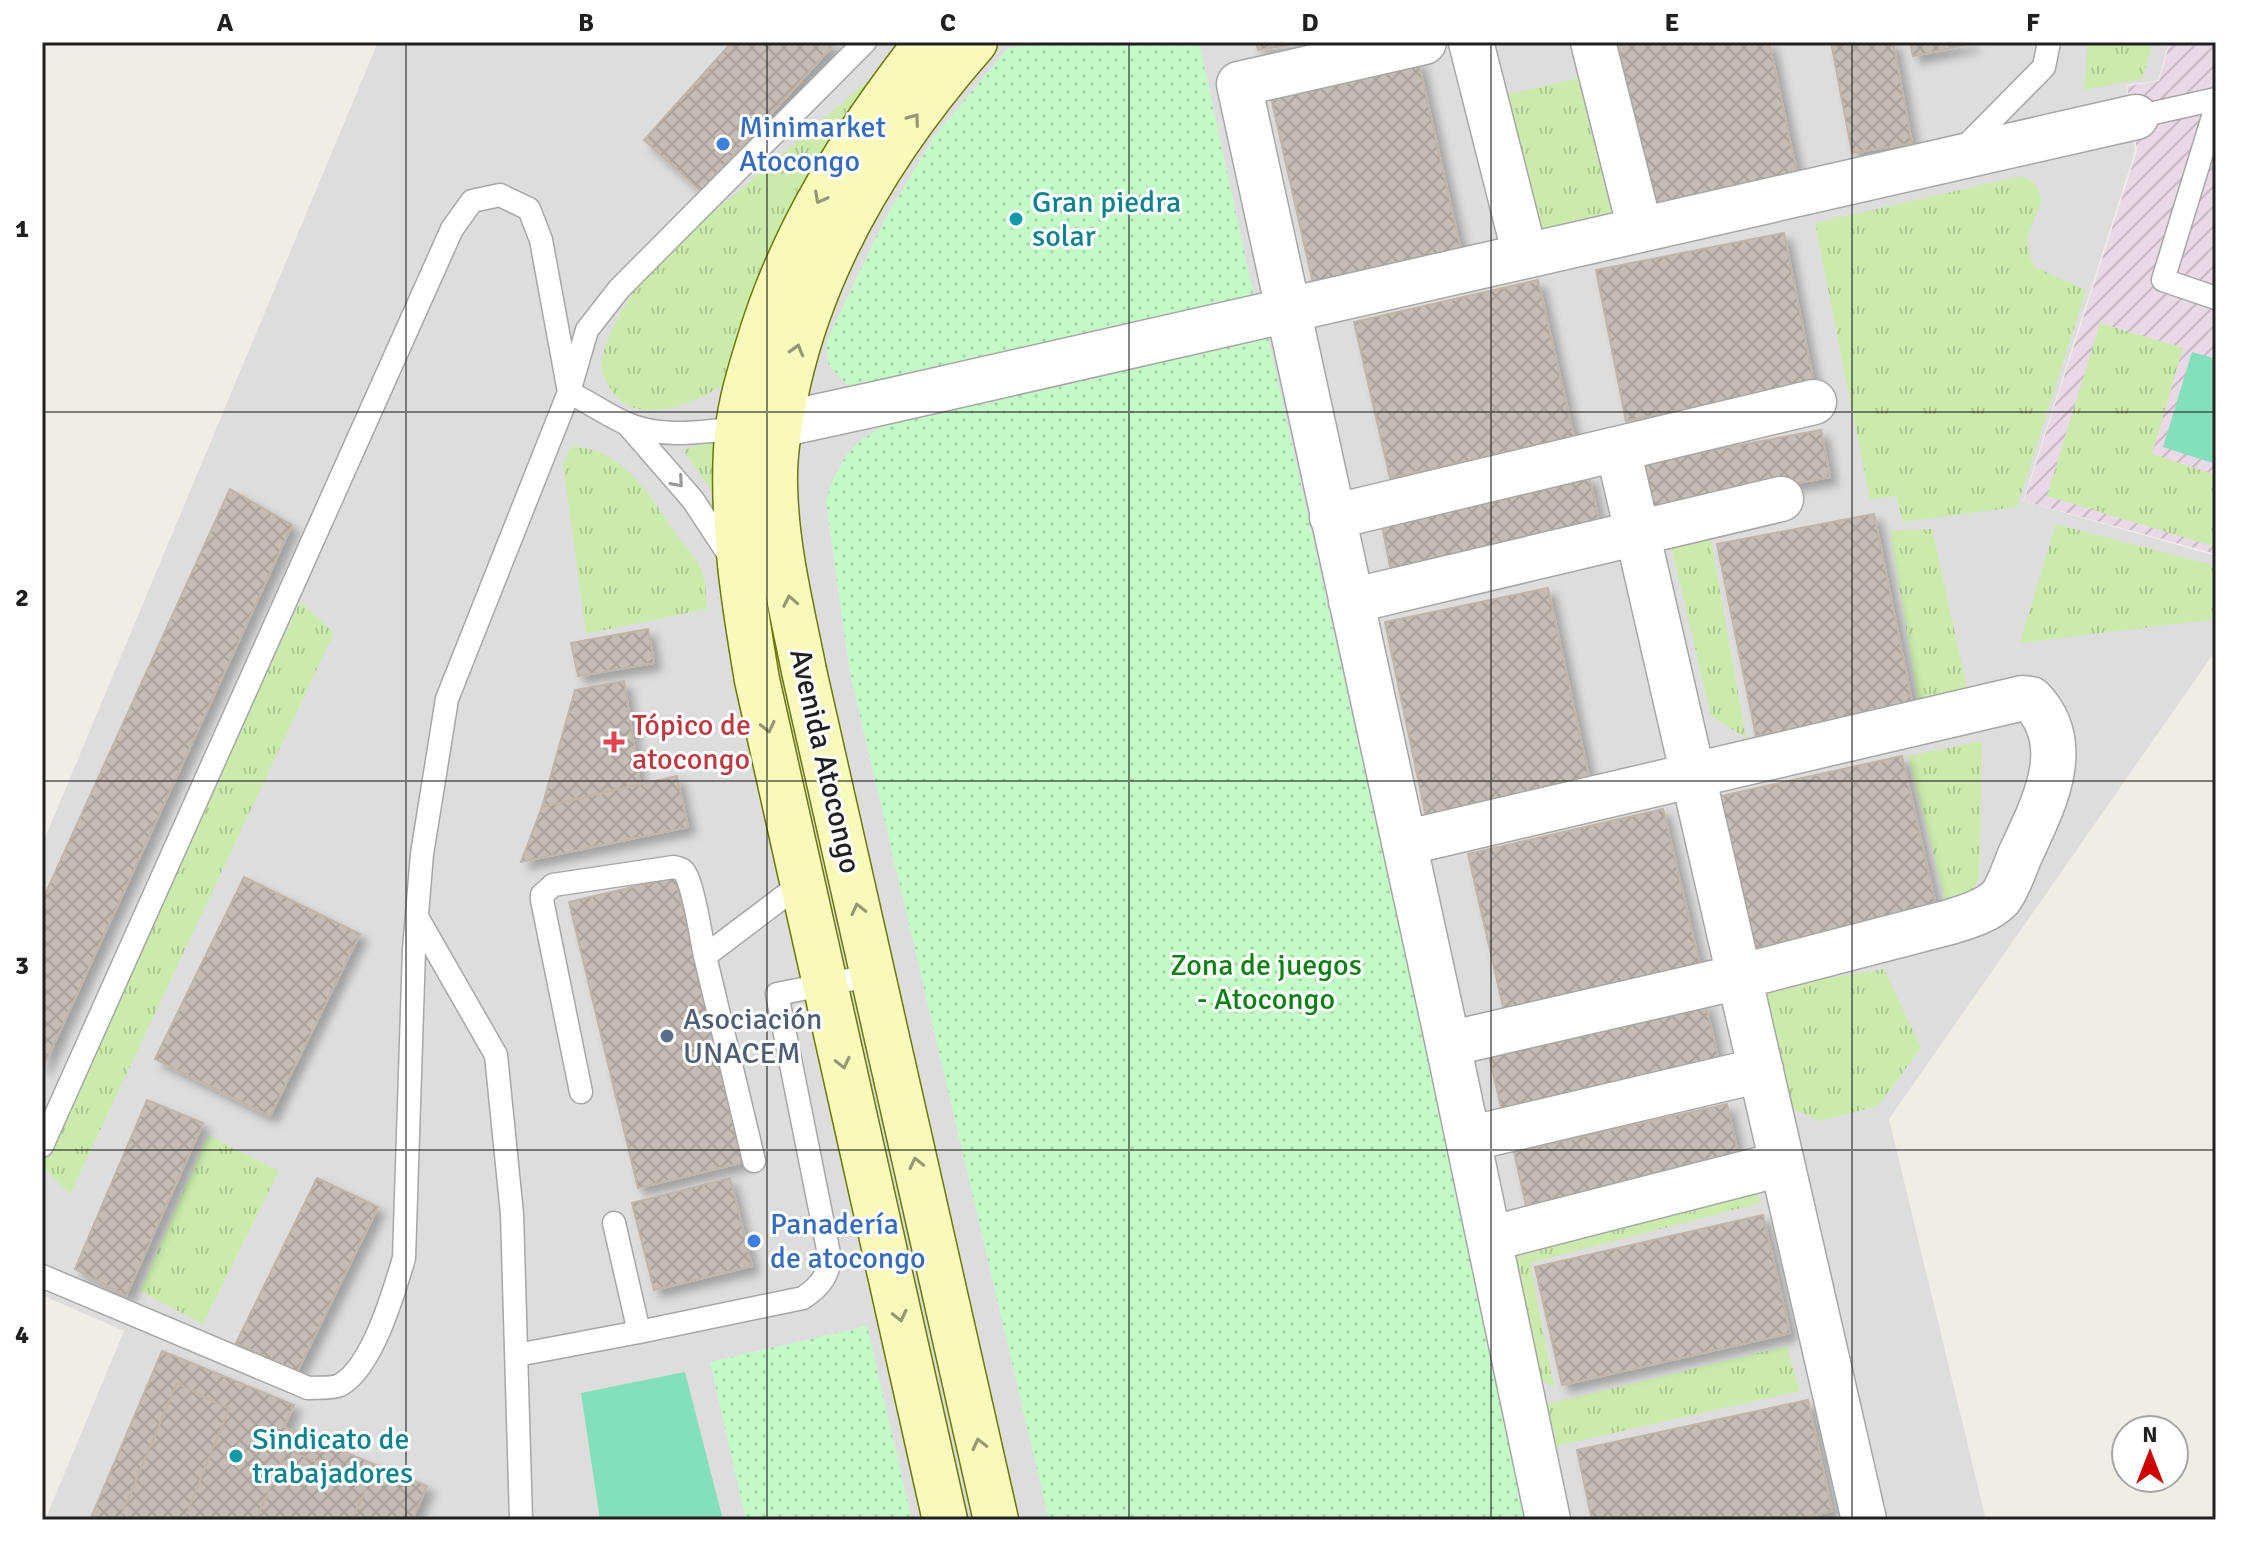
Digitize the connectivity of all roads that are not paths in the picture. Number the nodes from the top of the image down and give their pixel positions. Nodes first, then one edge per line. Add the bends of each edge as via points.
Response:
1 (865, 42) edge
2 (927, 42) edge
3 (975, 42) edge
4 (1424, 42) edge
5 (1471, 42) edge
6 (1593, 42) edge
7 (2049, 42) edge
8 (2216, 99) edge
9 (2216, 107) edge
10 (2136, 117) joint
11 (1953, 158) junction
12 (1640, 229) junction
13 (1525, 255) junction
14 (2216, 298) edge
15 (1288, 308) junction
16 (569, 392) junction
17 (1814, 402) dead end
18 (626, 424) junction
19 (758, 427) junction
20 (1618, 449) junction
21 (1781, 499) dead end
22 (1332, 517) junction
23 (1637, 534) junction
24 (739, 569) junction
25 (1351, 601) junction
26 (1693, 777) junction
27 (1404, 843) junction
28 (803, 882) junction
29 (417, 917) junction
30 (705, 956) junction
31 (874, 975) junction
32 (1739, 977) junction
33 (826, 985) junction
34 (1448, 1044) junction
35 (1761, 1070) junction
36 (581, 1092) dead end
37 (1468, 1139) junction
38 (42, 1146) edge
39 (754, 1161) dead end
40 (1781, 1164) junction
41 (614, 1223) dead end
42 (1489, 1239) junction
43 (42, 1276) edge
44 (639, 1332) junction
45 (517, 1355) junction
46 (521, 1520) edge
47 (945, 1520) edge
48 (996, 1520) edge
49 (1548, 1520) edge
50 (1864, 1520) edge

1 - 16 lane via 619,289 587,330
2 -> 19 main road, Avenida Atocongo via 835,169 800,236 768,310 748,379
19 -> 3 main road, Avenida Atocongo via 795,351 841,233 916,116
4 - 15 street via 1239,84
5 - 13 street
6 - 12 street
7 - 11 lane via 2044,67
8 - 10 lane
9 - 14 lane via 2163,280
10 - 11 street
11 - 12 street
12 - 13 street
13 - 15 street
15 - 19 street
15 - 22 street
16 - 18 lane
16 - 29 lane via 447,699
16 - 38 lane via 541,240 529,209 500,195 472,201 452,229
17 - 20 street
18 - 19 lane via 682,434
18 -> 24 lane via 693,500
19 - 24 main road, Avenida Atocongo via 734,501
31 -> 19 main road, Avenida Atocongo via 804,671 782,561 775,486
20 - 22 street
20 - 23 street
21 - 23 street
22 - 25 street
23 - 25 street
23 - 26 street
24 -> 28 main road, Avenida Atocongo via 757,680
25 - 27 street
26 - 27 street
26 - 32 street
26 - 32 street via 2023,698 2031,699 2047,718 2054,745 2049,792 2000,898 1950,922
27 - 34 street
28 - 30 lane
28 - 33 main road, Avenida Atocongo
29 - 43 lane via 404,1258 393,1297 361,1367 338,1387 308,1388
29 - 45 lane via 496,1055 512,1214
30 - 36 lane via 680,869 546,890 542,900
30 - 39 lane
31 - 33 lane
48 -> 31 main road, Avenida Atocongo
32 - 34 street
32 - 35 street
33 - 44 lane via 777,994 830,1259 827,1274 803,1298
33 -> 47 main road, Avenida Atocongo
34 - 37 street
35 - 37 street
35 - 40 street
37 - 42 street
40 - 42 street
40 - 50 street
41 - 44 lane
42 - 49 street
44 - 45 lane
45 - 46 lane

